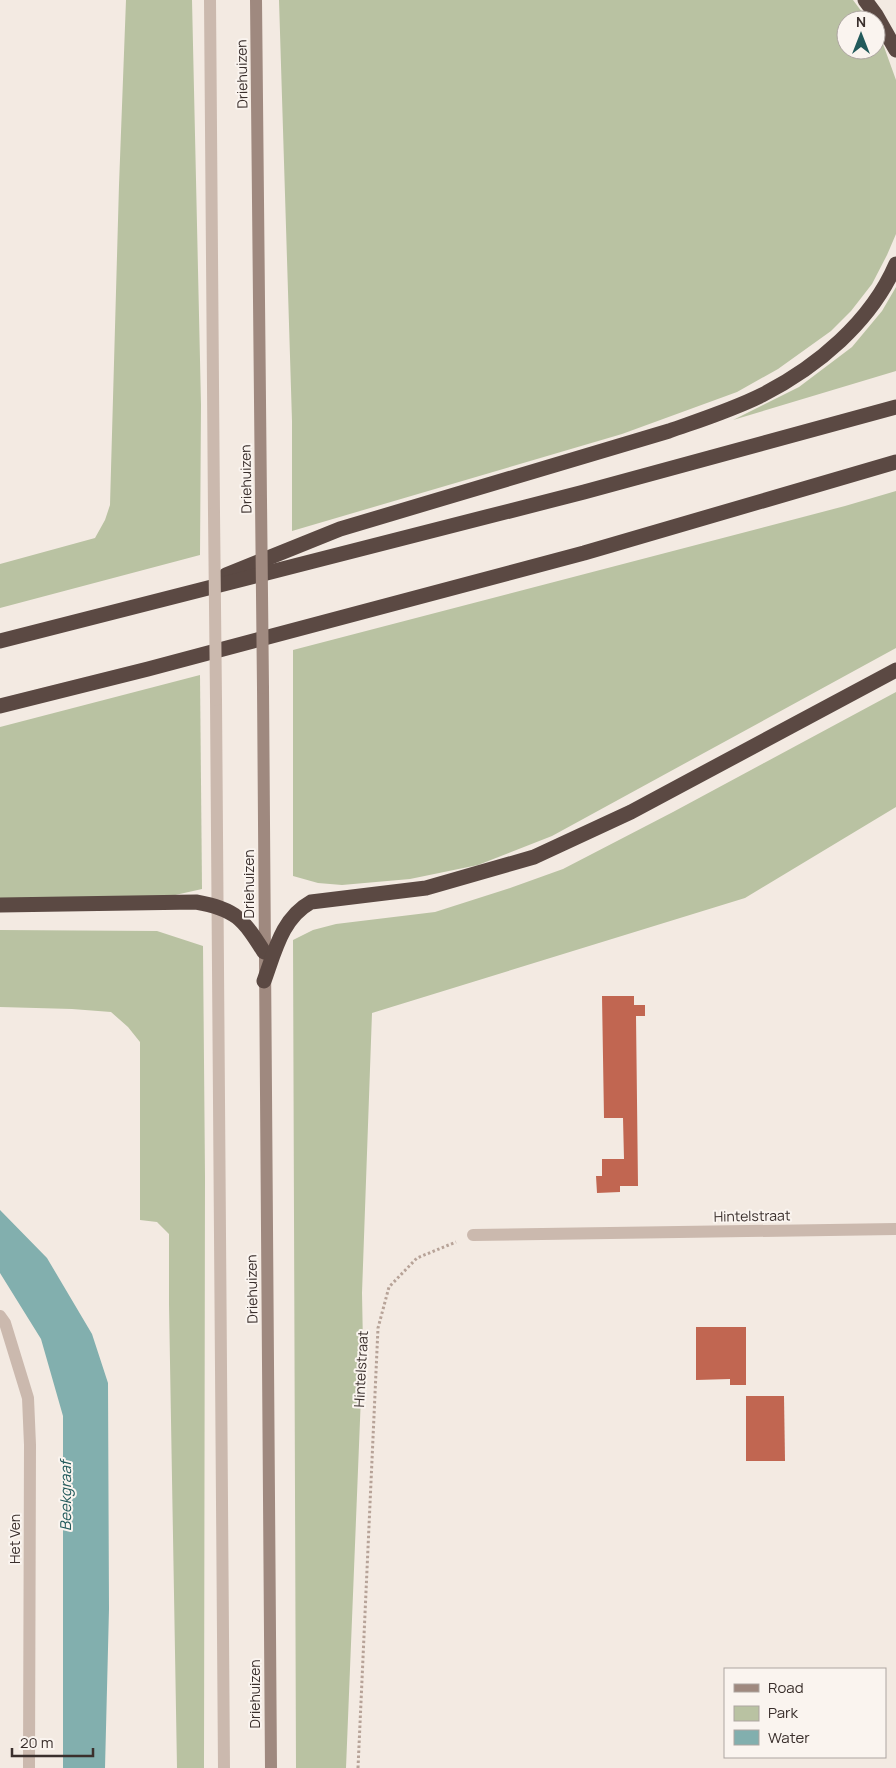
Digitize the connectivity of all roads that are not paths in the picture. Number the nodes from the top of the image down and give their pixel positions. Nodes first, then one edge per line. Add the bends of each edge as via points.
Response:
1 (210, 0) edge
2 (256, 0) edge
3 (865, 0) edge
4 (896, 50) edge
5 (896, 264) edge
6 (896, 407) edge
7 (896, 462) edge
8 (169, 597) junction
9 (0, 641) edge
10 (896, 670) edge
11 (0, 706) edge
12 (0, 906) edge
13 (217, 906) junction
14 (264, 952) junction
15 (264, 981) junction
16 (896, 1230) edge
17 (473, 1235) road end
18 (0, 1316) edge
19 (29, 1768) edge
20 (224, 1768) edge
21 (271, 1768) edge

1 - 13 street, bridge
2 - 14 main road, Driehuizen, bridge
3 - 4 highway
5 - 8 highway via 878,298 842,339 825,355 762,395 669,431 340,529
6 - 8 highway via 584,492
7 - 11 highway via 574,555
8 - 9 highway
10 - 15 highway via 631,812 534,857 426,888 311,902 300,908 284,926
12 - 13 highway via 196,902
13 - 14 highway via 233,913 249,929
13 - 20 street
14 - 15 main road, Driehuizen
15 - 21 main road, Driehuizen
16 - 17 street, Hintelstraat
18 - 19 street, Het Ven via 28,1398

